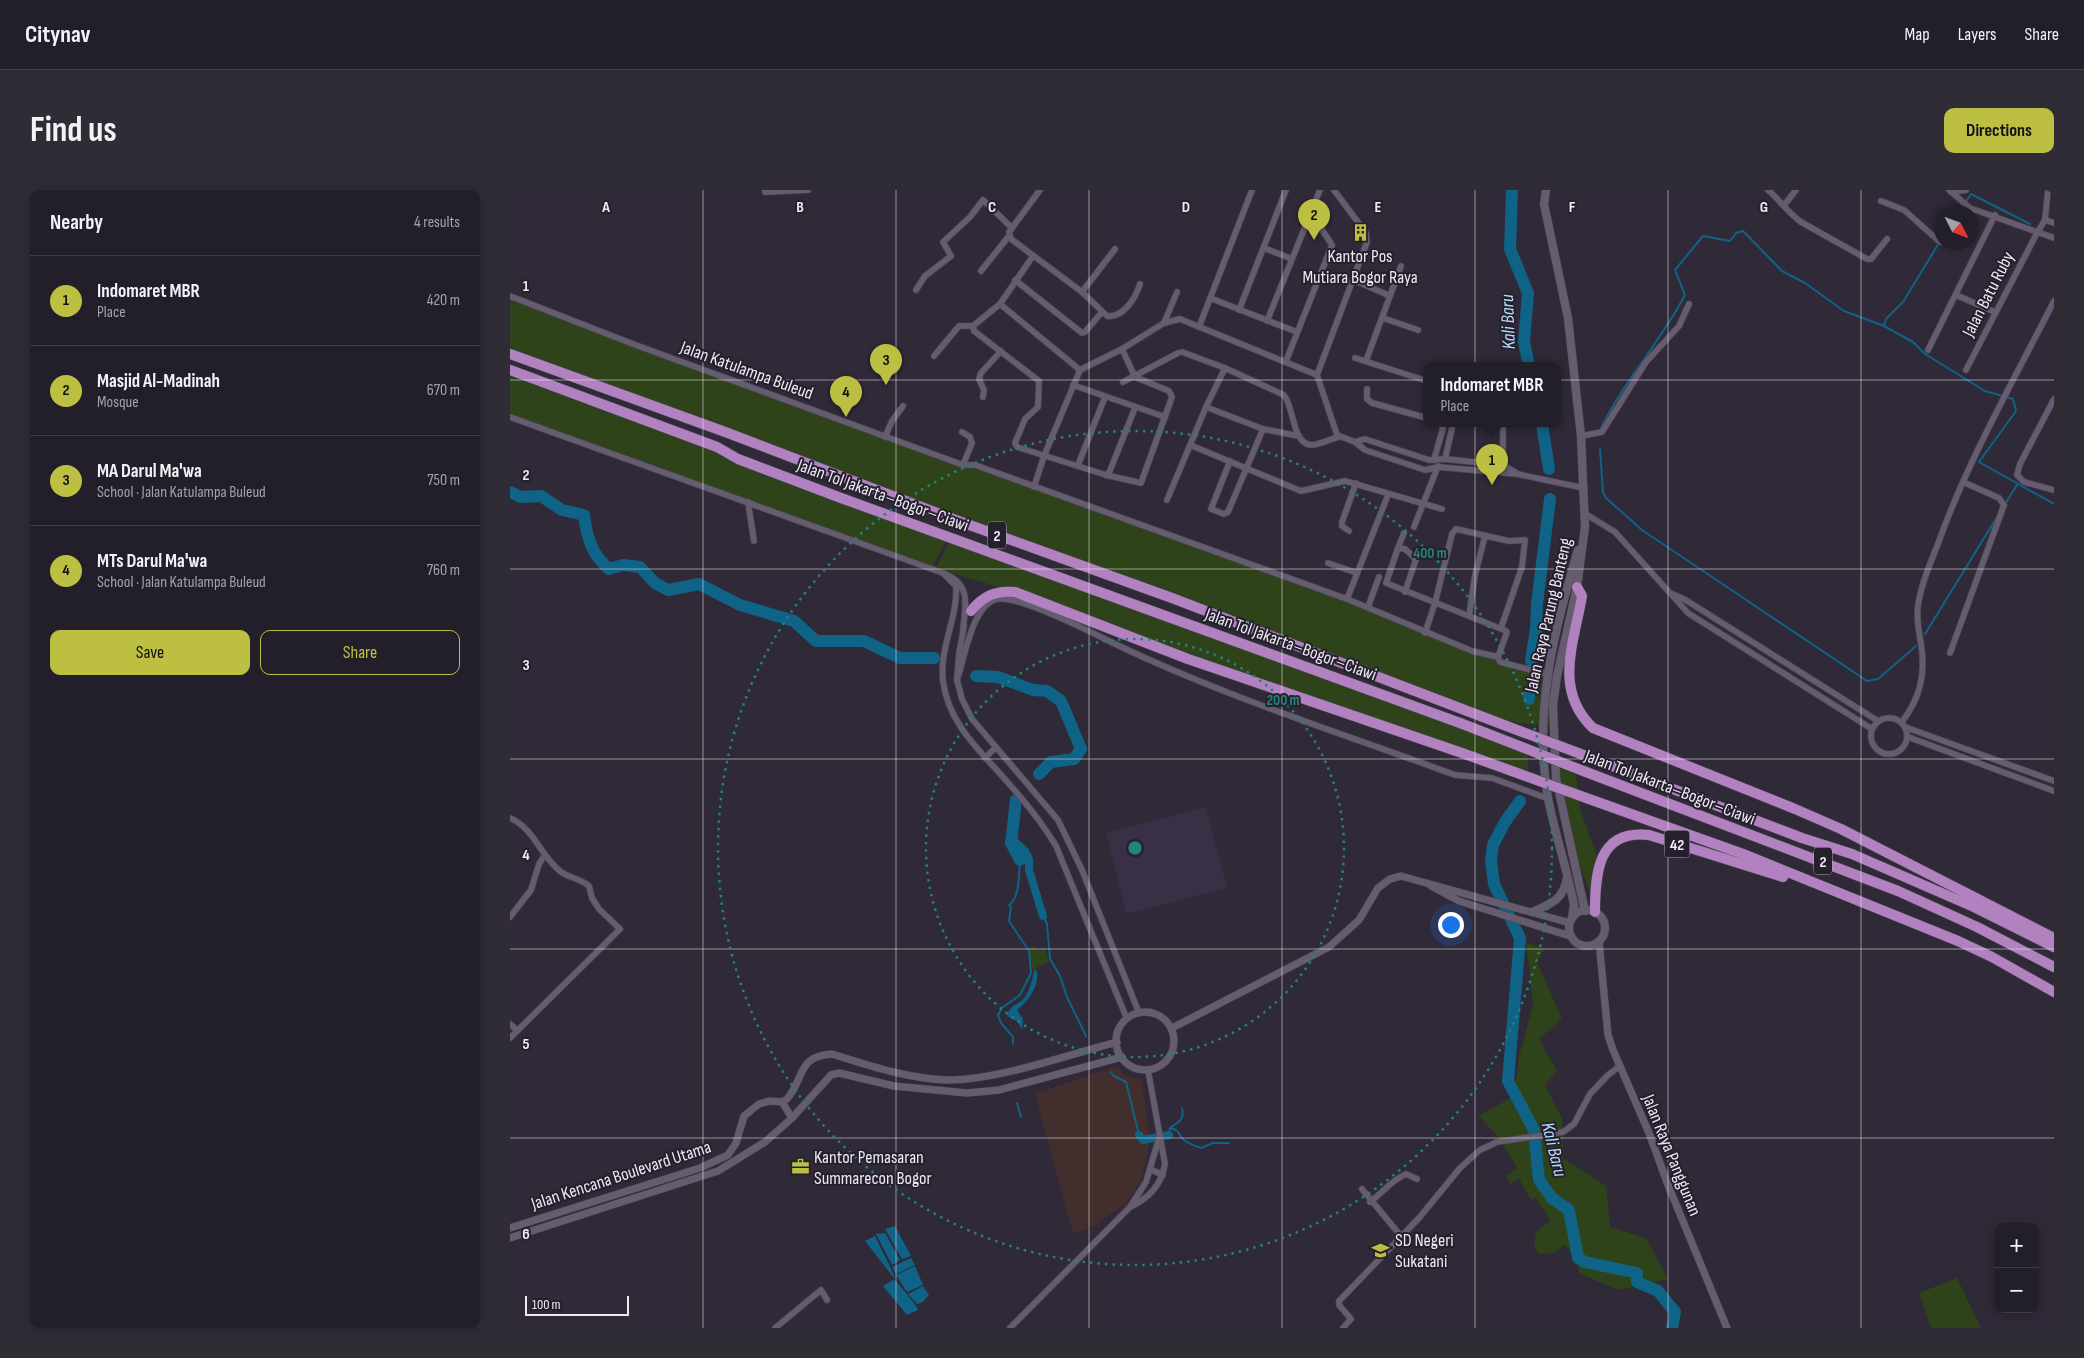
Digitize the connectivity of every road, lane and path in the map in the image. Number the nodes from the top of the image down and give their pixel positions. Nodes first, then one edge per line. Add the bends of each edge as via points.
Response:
1 (765, 190) edge
2 (808, 190) edge
3 (1040, 190) edge
4 (1252, 190) edge
5 (1286, 190) edge
6 (1320, 190) edge
7 (1334, 190) edge
8 (1546, 190) edge
9 (1768, 190) edge
10 (1796, 190) edge
11 (1966, 190) edge
12 (2048, 190) edge
13 (1950, 191) edge
14 (1881, 200) dead end
15 (1784, 204) junction
16 (1964, 205) edge
17 (1979, 211) edge
18 (1311, 213) junction
19 (1995, 215) junction
20 (2045, 220) junction
21 (2054, 223) edge
22 (1012, 228) junction
23 (2036, 233) junction
24 (1009, 236) junction
25 (1934, 236) edge
26 (2054, 238) edge
27 (1887, 239) dead end
28 (1264, 248) junction
29 (1115, 249) dead end
30 (1033, 256) junction
31 (1292, 258) junction
32 (1401, 266) dead end
33 (981, 271) dead end
34 (1015, 280) junction
35 (1354, 280) junction
36 (1140, 284) dead end
37 (916, 290) dead end
38 (1082, 292) junction
39 (1177, 292) dead end
40 (1956, 294) junction
41 (510, 296) edge
42 (1390, 296) junction
43 (1210, 298) junction
44 (2054, 302) edge
45 (1000, 304) junction
46 (1689, 304) dead end
47 (1238, 310) junction
48 (1102, 312) junction
49 (1995, 312) junction
50 (1383, 318) junction
51 (1267, 322) junction
52 (1164, 323) junction
53 (973, 326) junction
54 (1200, 327) junction
55 (1418, 330) dead end
56 (1297, 332) junction
57 (1122, 348) junction
58 (1928, 350) dead end
59 (1001, 351) junction
60 (510, 354) edge
61 (934, 356) dead end
62 (1355, 358) dead end
63 (1286, 361) junction
64 (1366, 361) junction
65 (1225, 368) junction
66 (510, 370) edge
67 (1080, 370) junction
68 (1966, 370) dead end
69 (1317, 375) junction
70 (1135, 377) junction
71 (1423, 380) edge
72 (1123, 382) dead end
73 (1073, 385) junction
74 (1367, 389) dead end
75 (983, 397) dead end
76 (1105, 397) junction
77 (2054, 399) edge
78 (903, 406) dead end
79 (1206, 407) junction
80 (1135, 408) junction
81 (510, 417) edge
82 (1166, 417) junction
83 (1423, 417) edge
84 (1443, 427) edge
85 (1452, 427) edge
86 (1502, 427) edge
87 (1262, 428) junction
88 (962, 432) dead end
89 (1299, 436) junction
90 (1581, 436) junction
91 (885, 437) junction
92 (1339, 437) junction
93 (1355, 442) junction
94 (1190, 445) junction
95 (1044, 456) junction
96 (1440, 460) junction
97 (1230, 461) junction
98 (1078, 465) junction
99 (963, 466) junction
100 (1503, 466) junction
101 (1246, 467) junction
102 (1438, 467) junction
103 (1502, 473) junction
104 (1519, 474) junction
105 (1106, 475) junction
106 (1963, 482) junction
107 (1356, 483) junction
108 (1034, 487) junction
109 (1580, 488) junction
110 (2054, 490) edge
111 (1388, 494) junction
112 (1167, 500) dead end
113 (748, 502) junction
114 (1423, 505) junction
115 (1442, 509) dead end
116 (1584, 513) junction
117 (1414, 527) dead end
118 (1349, 531) dead end
119 (1404, 534) dead end
120 (1485, 536) junction
121 (754, 542) dead end
122 (1398, 548) junction
123 (1328, 563) dead end
124 (943, 573) junction
125 (1357, 573) junction
126 (1379, 577) dead end
127 (1572, 586) junction
128 (1406, 592) junction
129 (1672, 594) junction
130 (1347, 599) junction
131 (1435, 604) junction
132 (1368, 607) junction
133 (971, 610) joint
134 (1469, 616) junction
135 (1501, 628) junction
136 (963, 629) junction
137 (1425, 633) junction
138 (1950, 653) dead end
139 (1499, 660) junction
140 (1544, 673) junction
141 (957, 680) junction
142 (1878, 721) junction
143 (1904, 724) junction
144 (1872, 729) junction
145 (1908, 737) junction
146 (996, 747) junction
147 (985, 758) junction
148 (2054, 781) edge
149 (2054, 791) edge
150 (1549, 799) junction
151 (510, 818) edge
152 (545, 855) junction
153 (1568, 873) junction
154 (1419, 880) junction
155 (1814, 883) junction
156 (1528, 911) junction
157 (1590, 911) junction
158 (510, 917) edge
159 (1571, 921) junction
160 (1570, 936) junction
161 (2054, 938) edge
162 (1599, 941) junction
163 (2054, 947) edge
164 (2054, 967) edge
165 (2054, 992) edge
166 (1139, 1013) junction
167 (1127, 1019) junction
168 (510, 1024) edge
169 (1172, 1028) junction
170 (517, 1030) junction
171 (510, 1038) edge
172 (1117, 1042) junction
173 (1122, 1057) junction
174 (1620, 1066) junction
175 (1148, 1070) junction
176 (782, 1102) junction
177 (792, 1118) junction
178 (1159, 1138) junction
179 (728, 1155) junction
180 (732, 1163) junction
181 (1150, 1169) junction
182 (1163, 1175) junction
183 (1416, 1179) dead end
184 (1362, 1189) dead end
185 (1370, 1202) junction
186 (1130, 1208) junction
187 (510, 1228) edge
188 (1400, 1236) junction
189 (510, 1238) edge
190 (828, 1300) dead end
191 (775, 1328) edge
192 (1010, 1328) edge
193 (1342, 1328) edge
194 (1727, 1328) edge

1 - 2 street
3 - 22 street
4 - 43 street
5 - 28 street
6 - 18 street
7 - 35 street via 1367,236 1367,246
8 - 90 main road, Jalan Raya Parung Banteng via 1544,204 1569,325
9 - 15 street
10 - 15 street
11 - 13 street
12 - 20 street
13 - 16 street
14 - 25 street via 1904,210
15 - 27 street via 1801,222 1868,259
17 - 19 street
18 - 31 street
18 - 56 street via 1332,245
19 - 23 street
19 - 40 street
20 - 21 street
20 - 23 street, Jalan Batu Ruby
22 - 24 street
22 - 37 street via 983,200 943,243 951,256 925,276
23 - 26 street
23 - 49 street, Jalan Batu Ruby
24 - 30 street
24 - 33 street
28 - 31 street
28 - 47 street
29 - 38 street
30 - 34 street
30 - 38 street
31 - 51 street
32 - 42 street
34 - 45 street
34 - 48 street via 1081,333
35 - 42 street
35 - 69 street
36 - 48 street via 1134,299 1126,307 1112,316
38 - 48 street
39 - 52 street
40 - 49 street
40 - 58 street
41 - 91 street, Jalan Katulampa Buleud
42 - 50 street
43 - 47 street
43 - 54 street
44 - 106 street
45 - 53 street
45 - 67 street
46 - 90 street via 1679,326 1646,362 1602,432
47 - 51 street
49 - 68 street, Jalan Batu Ruby
50 - 55 street
50 - 64 street
51 - 56 street
52 - 54 street via 1180,319
52 - 57 street
53 - 59 street
53 - 61 street via 959,326
54 - 63 street
56 - 63 street
57 - 67 street
57 - 70 street
59 - 75 street via 979,379
59 - 95 street via 1039,380 1038,407 1025,419 1015,445
60 - 163 highway, Jalan Tol Jakarta–Bogor–Ciawi / 2, bridge via 1852,854 1974,907
62 - 64 street
63 - 69 street
64 - 71 street
65 - 70 street via 1180,352
65 - 79 street
65 - 89 street via 1285,396
66 - 164 highway, Jalan Tol Jakarta–Bogor–Ciawi / 2, bridge via 717,447 738,459 851,502 1460,723 1821,861 1898,891
67 - 73 street
69 - 92 street
70 - 72 street
70 - 82 street via 1171,394
73 - 76 street
73 - 95 street
74 - 83 street via 1372,403
76 - 80 street
76 - 98 street
77 - 110 street via 2017,475 2030,484
78 - 91 street
79 - 87 street
79 - 94 street
80 - 82 street
80 - 105 street
81 - 113 street
82 - 105 street via 1140,483
84 - 96 street
85 - 96 street
86 - 100 street
87 - 89 street
87 - 101 street
88 - 99 street via 970,437 972,443
89 - 92 street via 1310,445
90 - 109 main road, Jalan Raya Parung Banteng
91 - 99 street, Jalan Katulampa Buleud
92 - 93 street
93 - 96 street via 1365,439
93 - 102 street via 1366,450 1425,470
94 - 97 street
94 - 112 street
95 - 98 street
95 - 108 street
96 - 100 street
96 - 102 street
97 - 101 street
97 - 101 street via 1212,510 1228,512
98 - 105 street
99 - 108 street, Jalan Katulampa Buleud via 975,465
100 - 103 street
100 - 104 street
101 - 107 street via 1301,491 1346,481
102 - 103 street
102 - 114 street
103 - 104 street
104 - 109 street
106 - 138 street via 2000,498 2004,505
106 - 143 street via 1925,578 1918,607 1922,685
107 - 111 street
107 - 118 street via 1342,522
108 - 130 street
109 - 116 main road, Jalan Raya Parung Banteng
111 - 114 street
111 - 125 street
113 - 121 street
113 - 124 street
114 - 115 street
114 - 117 street
116 - 127 main road, Jalan Raya Parung Banteng via 1585,527
116 - 129 street via 1615,532
119 - 122 street
120 - 131 street via 1453,531
120 - 134 street
120 - 135 street via 1509,541 1525,540 1522,567
122 - 128 street via 1405,549 1416,559
122 - 128 street via 1386,582
123 - 125 street
124 - 136 street via 956,578 963,588 966,601
124 - 147 street via 956,586 957,598 943,655 943,680 949,707 965,736
125 - 130 street
126 - 132 street
127 - 140 main road, Jalan Raya Parung Banteng
127 - 157 main road, Jalan Raya Parung Banteng via 1553,704 1556,778
127 - 161 highway via 1582,596 1570,655 1572,701 1593,728 1832,825
128 - 131 street
129 - 142 street
129 - 144 street via 1679,605 1701,622
130 - 132 street
131 - 134 street
131 - 137 street
132 - 137 street
133 - 136 street
133 - 155 highway, 42, bridge via 990,594 1015,592 1188,658 1744,854
134 - 135 street
135 - 139 street via 1507,632
136 - 141 street
137 - 139 street
139 - 140 street
140 - 150 main road, Jalan Raya Parung Banteng via 1542,724
141 - 146 street via 972,719
141 - 150 street via 978,613 990,602 1009,599 1070,622 1176,672 1455,775 1492,778
142 - 143 street via 1888,717
142 - 144 street
143 - 145 street
143 - 148 street
144 - 145 street via 1873,744 1885,754 1900,750
145 - 149 street
146 - 147 street
146 - 166 street via 1048,806 1067,836
147 - 167 street via 1039,819 1056,846
150 - 153 main road, Jalan Raya Parung Banteng
151 - 152 street via 526,828
152 - 158 street via 531,890
152 - 170 street via 561,871 589,886 599,909 620,929
153 - 156 main road via 1558,900
153 - 159 main road, Jalan Raya Parung Banteng via 1574,905
154 - 156 street
154 - 160 street via 1459,902
154 - 169 street via 1401,876 1390,879 1378,888 1359,920 1330,947
155 - 157 highway, 42 via 1635,833 1618,840 1600,860
155 - 165 highway, 42 via 1986,954
156 - 159 street
157 - 159 main road
157 - 162 main road via 1603,920
159 - 160 main road
160 - 162 main road via 1585,946
162 - 174 street, Jalan Raya Panggunan via 1608,1034
166 - 167 street
166 - 169 street via 1159,1016
167 - 172 street via 1121,1026
168 - 170 street
169 - 175 street via 1172,1051 1163,1064
170 - 171 street
172 - 173 street
172 - 176 street via 995,1074 947,1080 895,1073 832,1054 822,1055 808,1062 791,1094
173 - 175 street via 1133,1067
173 - 177 street, Jalan Kencana Boulevard Utama via 999,1090 968,1093 894,1086 839,1073 824,1081
174 - 188 street via 1587,1098 1570,1129 1544,1136 1514,1138 1480,1150
174 - 194 street, Jalan Raya Panggunan
175 - 178 street
176 - 177 street
176 - 179 street, Jalan Kencana Boulevard Utama via 759,1104 744,1116 736,1143
177 - 180 street, Jalan Kencana Boulevard Utama via 765,1142
178 - 181 street
178 - 182 street via 1163,1147
179 - 180 street
179 - 187 street, Jalan Kencana Boulevard Utama via 700,1168
180 - 189 street, Jalan Kencana Boulevard Utama via 703,1176
181 - 182 street
181 - 186 street
182 - 186 street via 1156,1188
183 - 185 street via 1406,1174 1399,1177
184 - 185 street
185 - 188 street
186 - 192 street
188 - 193 street via 1339,1301 1351,1319
190 - 191 street via 821,1290

